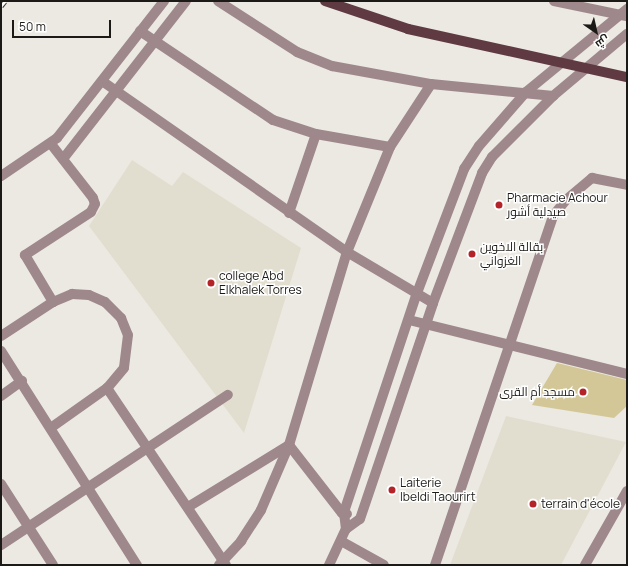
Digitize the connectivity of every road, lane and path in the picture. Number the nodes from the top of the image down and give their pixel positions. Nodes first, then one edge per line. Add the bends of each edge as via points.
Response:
1 (164, 1) edge
2 (186, 1) edge
3 (218, 1) edge
4 (325, 1) edge
5 (554, 1) edge
6 (625, 13) edge
7 (140, 31) junction
8 (627, 34) edge
9 (156, 42) junction
10 (564, 61) junction
11 (588, 68) junction
12 (627, 77) edge
13 (102, 81) junction
14 (431, 84) junction
15 (118, 91) junction
16 (526, 92) junction
17 (553, 96) junction
18 (316, 134) junction
19 (51, 144) junction
20 (390, 147) junction
21 (63, 159) junction
22 (1, 176) edge
23 (627, 185) edge
24 (289, 213) junction
25 (347, 252) junction
26 (417, 293) junction
27 (53, 302) junction
28 (434, 303) junction
29 (409, 320) junction
30 (427, 324) junction
31 (1, 336) edge
32 (508, 346) junction
33 (1, 351) edge
34 (627, 374) edge
35 (22, 381) junction
36 (107, 388) junction
37 (1, 396) edge
38 (228, 396) dead end
39 (52, 427) junction
40 (289, 445) junction
41 (148, 448) junction
42 (1, 484) edge
43 (88, 487) junction
44 (627, 491) edge
45 (188, 507) junction
46 (344, 512) junction
47 (360, 519) junction
48 (29, 526) junction
49 (346, 530) junction
50 (340, 540) junction
51 (1, 545) edge
52 (223, 564) edge
53 (53, 565) edge
54 (137, 565) edge
55 (329, 565) edge
56 (384, 565) edge
57 (435, 565) edge
58 (586, 565) edge

1 - 7 street
2 - 9 street
3 - 14 street via 297,52 318,62
4 - 10 main road via 408,29
5 - 6 street
6 - 10 street
7 - 9 street
7 - 13 street
8 - 11 street
9 - 15 street
9 - 18 street via 273,120
10 - 11 main road
10 - 16 street
11 - 12 main road
11 - 17 street
13 - 15 street
13 - 19 street
14 - 16 street
14 - 20 street
15 - 21 street
15 - 24 street
16 - 17 street
16 - 26 street via 479,146 464,169
17 - 28 street via 492,157 482,174
18 - 20 street
18 - 24 street
19 - 21 street
19 - 22 street
20 - 25 street
21 - 27 street via 95,204 91,212 25,255
23 - 32 street via 592,178 567,199 553,216
24 - 25 street
25 - 26 street
25 - 40 street
26 - 28 street
26 - 29 street
27 - 31 street
27 - 36 street via 72,294 89,295 105,302 120,318 128,335 128,352 124,368
28 - 30 street
29 - 30 street
29 - 46 street
30 - 32 street
30 - 47 street
32 - 34 street
32 - 57 street
33 - 35 street
35 - 37 street
35 - 39 street
36 - 39 street
36 - 41 street
38 - 41 street
39 - 43 street
40 - 45 street
40 - 46 street via 338,509
40 - 52 street via 261,510
41 - 43 street
41 - 45 street
42 - 48 street
43 - 48 street
43 - 54 street
44 - 58 street
45 - 52 street
46 - 47 street
46 - 49 street
47 - 49 street
48 - 51 street
48 - 53 street
49 - 50 street
50 - 55 street
50 - 56 street

